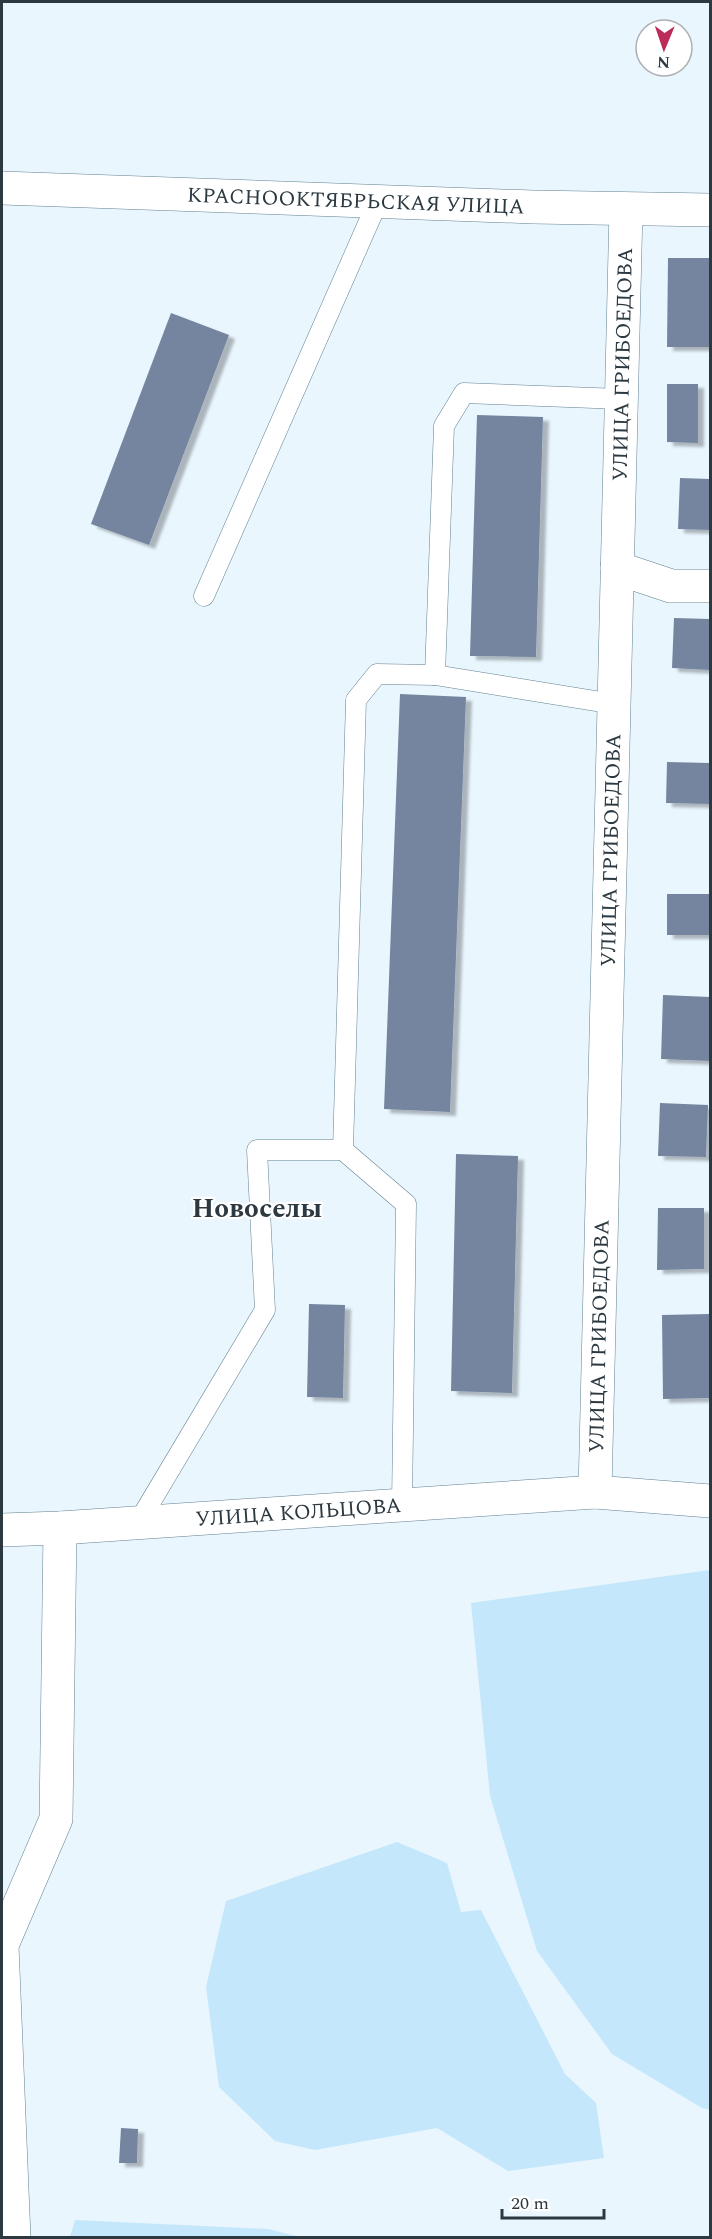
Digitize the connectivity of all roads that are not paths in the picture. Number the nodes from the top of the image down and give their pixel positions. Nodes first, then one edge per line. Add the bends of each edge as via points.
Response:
1 (2, 188) edge
2 (378, 201) junction
3 (626, 209) junction
4 (711, 210) edge
5 (621, 399) junction
6 (617, 568) junction
7 (711, 586) edge
8 (204, 596) dead end
9 (435, 675) junction
10 (614, 704) junction
11 (343, 1150) junction
12 (595, 1492) junction
13 (711, 1501) edge
14 (402, 1505) junction
15 (138, 1523) junction
16 (60, 1528) junction
17 (2, 1530) edge
18 (2, 1945) edge
19 (14, 2238) edge

1 - 2 street, КРАСНООКТЯБРЬСКАЯ УЛИЦА
2 - 3 street, КРАСНООКТЯБРЬСКАЯ УЛИЦА
2 - 8 lane
3 - 4 street, КРАСНООКТЯБРЬСКАЯ УЛИЦА
3 - 5 street, УЛИЦА ГРИБОЕДОВА
5 - 6 street, УЛИЦА ГРИБОЕДОВА
5 - 9 lane via 464,393 444,426
6 - 7 street via 670,586
6 - 10 street, УЛИЦА ГРИБОЕДОВА
9 - 10 lane
9 - 11 lane via 377,674 356,700
10 - 12 street, УЛИЦА ГРИБОЕДОВА
11 - 14 lane via 406,1204
11 - 15 lane via 257,1150 265,1310
12 - 13 street, УЛИЦА КОЛЬЦОВА
12 - 14 street, УЛИЦА КОЛЬЦОВА
14 - 15 street, УЛИЦА КОЛЬЦОВА
15 - 16 street, УЛИЦА КОЛЬЦОВА
16 - 17 street, УЛИЦА КОЛЬЦОВА
16 - 18 street via 56,1820
18 - 19 street

